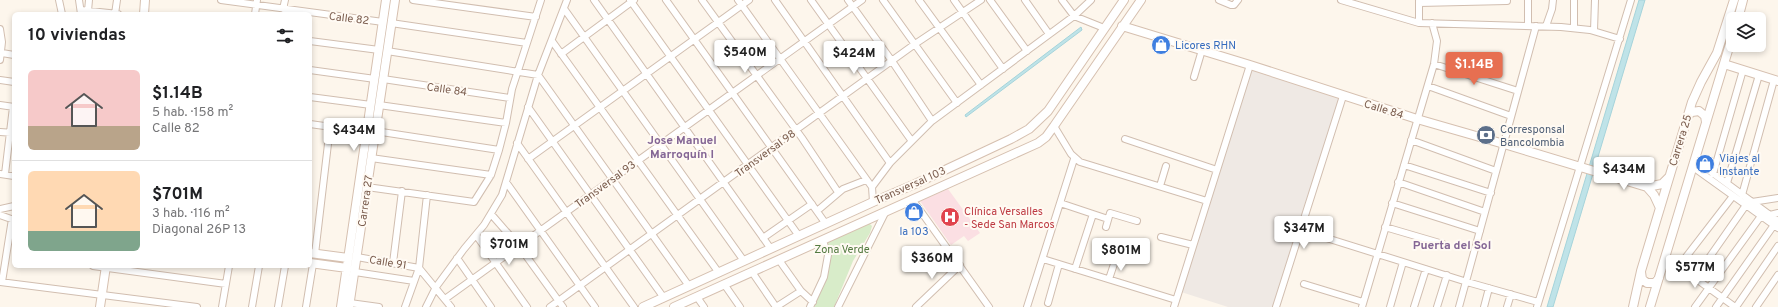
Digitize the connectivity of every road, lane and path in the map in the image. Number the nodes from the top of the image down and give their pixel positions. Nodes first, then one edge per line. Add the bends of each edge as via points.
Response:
1 (59, 0) edge
2 (79, 0) edge
3 (89, 0) edge
4 (117, 0) edge
5 (145, 0) edge
6 (221, 0) edge
7 (285, 0) edge
8 (386, 0) edge
9 (395, 0) edge
10 (413, 0) edge
11 (541, 0) edge
12 (567, 0) edge
13 (594, 0) edge
14 (666, 0) edge
15 (702, 0) edge
16 (749, 0) edge
17 (775, 0) edge
18 (811, 0) edge
19 (848, 0) edge
20 (862, 0) edge
21 (883, 0) edge
22 (919, 0) edge
23 (954, 0) edge
24 (981, 0) edge
25 (990, 0) edge
26 (1025, 0) edge
27 (1062, 0) edge
28 (1090, 0) edge
29 (1124, 0) edge
30 (1141, 0) edge
31 (1219, 0) edge
32 (1238, 0) edge
33 (1341, 0) edge
34 (1528, 0) edge
35 (1553, 0) edge
36 (1574, 0) edge
37 (1595, 0) edge
38 (1631, 0) edge
39 (1734, 0) edge
40 (1743, 0) edge
41 (632, 1) edge
42 (1419, 1) edge
43 (1507, 1) dead end
44 (256, 3) edge
45 (740, 3) edge
46 (1357, 3) edge
47 (853, 7) junction
48 (283, 9) junction
49 (88, 10) junction
50 (565, 10) junction
51 (62, 12) edge
52 (81, 12) edge
53 (102, 12) edge
54 (116, 12) edge
55 (144, 12) edge
56 (307, 12) edge
57 (1740, 12) edge
58 (312, 13) edge
59 (963, 13) junction
60 (1074, 16) junction
61 (536, 17) junction
62 (608, 20) junction
63 (387, 22) junction
64 (718, 22) junction
65 (1419, 23) junction
66 (1432, 23) junction
67 (828, 24) junction
68 (1528, 25) junction
69 (1122, 26) junction
70 (1536, 26) junction
71 (1546, 26) junction
72 (939, 27) junction
73 (1104, 28) junction
74 (1574, 28) junction
75 (0, 29) edge
76 (1594, 31) junction
77 (1049, 34) junction
78 (584, 37) junction
79 (694, 39) junction
80 (1620, 39) junction
81 (312, 41) edge
82 (552, 41) junction
83 (805, 41) junction
84 (527, 43) junction
85 (915, 44) junction
86 (383, 50) junction
87 (1202, 50) junction
88 (1027, 51) junction
89 (1728, 52) edge
90 (2, 53) junction
91 (562, 54) junction
92 (12, 55) edge
93 (670, 56) junction
94 (780, 59) junction
95 (0, 60) edge
96 (892, 61) junction
97 (1250, 64) junction
98 (1434, 64) junction
99 (1724, 64) junction
100 (1003, 69) junction
101 (312, 70) edge
102 (1743, 70) junction
103 (518, 71) junction
104 (647, 73) junction
105 (538, 75) junction
106 (1759, 75) junction
107 (757, 76) junction
108 (1194, 76) dead end
109 (379, 79) junction
110 (867, 79) junction
111 (0, 80) edge
112 (1776, 81) edge
113 (12, 82) edge
114 (981, 85) junction
115 (1428, 86) junction
116 (623, 90) junction
117 (1518, 91) junction
118 (733, 93) junction
119 (844, 96) junction
120 (1343, 96) junction
121 (312, 97) edge
122 (510, 98) junction
123 (957, 103) junction
124 (0, 105) edge
125 (375, 105) junction
126 (12, 107) edge
127 (528, 107) junction
128 (600, 107) junction
129 (709, 110) junction
130 (819, 114) junction
131 (1511, 116) junction
132 (1687, 116) junction
133 (1417, 119) junction
134 (932, 121) junction
135 (1706, 123) junction
136 (312, 124) edge
137 (506, 124) junction
138 (574, 125) junction
139 (1054, 126) junction
140 (330, 127) junction
141 (685, 127) junction
142 (796, 130) junction
143 (0, 132) edge
144 (371, 132) junction
145 (12, 133) edge
146 (1125, 139) dead end
147 (912, 140) junction
148 (1411, 140) junction
149 (552, 141) junction
150 (517, 143) junction
151 (662, 144) junction
152 (1504, 144) junction
153 (772, 147) junction
154 (499, 150) junction
155 (371, 158) junction
156 (528, 158) junction
157 (1074, 159) junction
158 (638, 161) junction
159 (748, 164) junction
160 (890, 164) junction
161 (1694, 164) junction
162 (1404, 165) junction
163 (1166, 166) dead end
164 (1583, 168) junction
165 (1217, 170) junction
166 (1496, 171) junction
167 (936, 173) junction
168 (2, 174) edge
169 (491, 174) junction
170 (1713, 174) junction
171 (12, 176) edge
172 (1669, 177) junction
173 (613, 179) junction
174 (866, 180) junction
175 (506, 182) junction
176 (724, 182) junction
177 (1398, 182) junction
178 (1726, 183) junction
179 (915, 184) junction
180 (942, 186) junction
181 (1160, 186) junction
182 (367, 187) junction
183 (872, 187) junction
184 (1647, 187) junction
185 (402, 191) junction
186 (838, 192) junction
187 (1490, 193) junction
188 (591, 194) junction
189 (923, 194) junction
190 (427, 195) junction
191 (1742, 195) junction
192 (1733, 196) junction
193 (1778, 198) edge
194 (701, 199) junction
195 (912, 199) junction
196 (1207, 201) junction
197 (873, 202) junction
198 (1060, 203) junction
199 (1392, 203) junction
200 (812, 204) junction
201 (1749, 204) junction
202 (12, 206) edge
203 (1660, 208) junction
204 (0, 209) edge
205 (817, 211) junction
206 (886, 211) junction
207 (567, 212) junction
208 (1485, 212) junction
209 (1778, 213) edge
210 (0, 214) edge
211 (491, 214) junction
212 (1093, 214) junction
213 (678, 215) junction
214 (1770, 215) junction
215 (1761, 216) junction
216 (12, 219) edge
217 (1108, 219) junction
218 (867, 220) junction
219 (789, 221) junction
220 (1137, 221) dead end
221 (12, 223) edge
222 (826, 224) junction
223 (1777, 224) edge
224 (1106, 228) dead end
225 (1385, 228) junction
226 (877, 229) junction
227 (1300, 230) junction
228 (540, 231) junction
229 (1480, 232) junction
230 (652, 234) junction
231 (476, 235) junction
232 (799, 236) junction
233 (1161, 237) dead end
234 (763, 238) junction
235 (823, 241) junction
236 (1443, 244) dead end
237 (1194, 245) junction
238 (519, 246) junction
239 (1778, 246) edge
240 (771, 249) junction
241 (630, 250) junction
242 (312, 253) edge
243 (1378, 253) junction
244 (4, 256) edge
245 (349, 257) junction
246 (1666, 257) junction
247 (457, 258) junction
248 (1116, 258) dead end
249 (1043, 259) junction
250 (779, 260) junction
251 (744, 261) junction
252 (1403, 262) junction
253 (312, 263) edge
254 (393, 263) junction
255 (496, 263) junction
256 (1059, 264) junction
257 (960, 265) junction
258 (1679, 266) junction
259 (606, 267) junction
260 (106, 268) edge
261 (113, 268) edge
262 (229, 268) edge
263 (259, 268) edge
264 (285, 268) edge
265 (311, 268) edge
266 (419, 268) junction
267 (347, 269) junction
268 (1075, 269) junction
269 (1426, 269) junction
270 (1642, 271) junction
271 (752, 272) junction
272 (718, 273) junction
273 (1447, 275) junction
274 (1660, 276) junction
275 (1778, 276) edge
276 (1695, 278) junction
277 (1108, 279) junction
278 (472, 280) junction
279 (1, 282) edge
280 (414, 282) junction
281 (1467, 282) junction
282 (226, 284) junction
283 (724, 284) junction
284 (1304, 284) dead end
285 (435, 286) junction
286 (580, 286) junction
287 (689, 286) junction
288 (1489, 288) junction
289 (1709, 288) junction
290 (801, 291) junction
291 (102, 294) junction
292 (1511, 294) junction
293 (697, 297) junction
294 (664, 298) junction
295 (1722, 298) junction
296 (445, 299) junction
297 (1176, 300) junction
298 (559, 301) junction
299 (1048, 303) dead end
300 (812, 304) edge
301 (1362, 304) edge
302 (1537, 304) edge
303 (350, 305) edge
304 (100, 307) edge
305 (197, 307) edge
306 (222, 307) edge
307 (252, 307) edge
308 (278, 307) edge
309 (306, 307) edge
310 (341, 307) edge
311 (379, 307) edge
312 (404, 307) edge
313 (426, 307) edge
314 (450, 307) edge
315 (491, 307) edge
316 (527, 307) edge
317 (550, 307) edge
318 (563, 307) edge
319 (595, 307) edge
320 (634, 307) edge
321 (644, 307) edge
322 (674, 307) edge
323 (704, 307) edge
324 (740, 307) edge
325 (776, 307) edge
326 (838, 307) edge
327 (917, 307) edge
328 (989, 307) edge
329 (1027, 307) edge
330 (1174, 307) edge
331 (1276, 307) edge
332 (1390, 307) edge
333 (1414, 307) edge
334 (1437, 307) edge
335 (1459, 307) edge
336 (1484, 307) edge
337 (1507, 307) edge
338 (1633, 307) edge
339 (1650, 307) edge
340 (1695, 307) edge
341 (1716, 307) edge
342 (1736, 307) edge
343 (1756, 307) edge

1 - 51 street
2 - 52 street
3 - 49 street
4 - 54 street
5 - 55 street
6 - 44 street, Calle 82
7 - 48 street
8 - 63 street, Carrera 27
9 - 63 street, Carrera 27
10 - 61 street
11 - 61 street
12 - 50 street
13 - 62 street
14 - 79 street
15 - 64 street
16 - 45 street
17 - 83 street
18 - 67 street
19 - 47 street
20 - 47 street, Transversal 93
21 - 85 street
22 - 72 street
23 - 59 street
24 - 59 street, Transversal 98
25 - 88 street
26 - 77 street
27 - 60 street
28 - 60 street
29 - 73 street, Transversal 103
30 - 69 street, Transversal 103
31 - 32 street via 1231,5
33 - 46 street
34 - 68 street
35 - 71 street
36 - 74 street
37 - 76 street
38 - 80 street
39 - 132 street, Carrera 25 via 1717,53 1698,88
40 - 57 street
41 - 62 street
41 - 93 street
42 - 43 street
42 - 65 street
44 - 48 street, Calle 82
45 - 64 street
45 - 94 street
46 - 65 street
47 - 67 street, Transversal 93
47 - 96 street
48 - 56 street, Calle 82
49 - 52 street
49 - 53 street
50 - 78 street
50 - 82 street
58 - 63 street, Calle 82
59 - 72 street, Transversal 98
59 - 100 street
60 - 73 street
60 - 77 street
61 - 84 street
62 - 78 street
62 - 104 street
63 - 84 street, Calle 82
63 - 86 street, Carrera 27
64 - 79 street
64 - 107 street
65 - 66 street
66 - 68 street
66 - 98 street via 1438,41
67 - 83 street, Transversal 93
67 - 110 street
68 - 70 street
69 - 87 street, Calle 84
69 - 139 street, Transversal 103
70 - 71 street
70 - 117 street
71 - 74 street
72 - 85 street, Transversal 98
72 - 114 street
73 - 167 street, Transversal 103 via 1048,111 1037,123 1011,139
74 - 76 street
75 - 90 street
76 - 80 street
77 - 88 street
78 - 91 street
78 - 116 street
79 - 93 street
79 - 118 street
80 - 164 street
81 - 86 street
82 - 91 street
82 - 105 street
83 - 94 street, Transversal 93
83 - 119 street
84 - 103 street
85 - 96 street, Transversal 98
85 - 123 street
86 - 103 street
86 - 109 street, Carrera 27
87 - 97 street, Calle 84
87 - 108 street
88 - 100 street
89 - 99 street, Carrera 25
90 - 92 street
90 - 95 street
91 - 128 street
93 - 104 street
93 - 129 street
94 - 107 street, Transversal 93
94 - 130 street
96 - 110 street, Transversal 98
96 - 134 street
97 - 120 street, Calle 84
97 - 165 street
98 - 115 street
98 - 117 street
99 - 102 street
99 - 135 street, Carrera 25
100 - 114 street
101 - 109 street, Calle 84
102 - 106 street
102 - 170 street
103 - 105 street
103 - 122 street
104 - 116 street
104 - 141 street
105 - 127 street
105 - 138 street
106 - 112 street
106 - 178 street
107 - 118 street, Transversal 93
107 - 142 street
109 - 122 street, Calle 84
109 - 125 street, Carrera 27
110 - 119 street, Transversal 98
110 - 147 street
111 - 113 street
112 - 191 street
114 - 123 street
115 - 131 street
115 - 133 street
116 - 128 street
116 - 151 street
117 - 131 street
118 - 129 street, Transversal 93
118 - 153 street
119 - 130 street, Transversal 98
119 - 160 street
120 - 133 street, Calle 84
120 - 227 street
121 - 125 street
122 - 137 street
123 - 134 street
124 - 126 street
125 - 137 street
125 - 144 street, Carrera 27
127 - 149 street
127 - 150 street
128 - 138 street
128 - 158 street
129 - 141 street, Transversal 93
129 - 159 street
130 - 142 street, Transversal 98
130 - 174 street
131 - 152 street
132 - 135 street via 1699,111 1705,116
132 - 172 street, Carrera 25
133 - 148 street
133 - 152 street, Calle 84
134 - 147 street
135 - 161 street, Carrera 25
136 - 140 street
137 - 154 street
138 - 149 street
138 - 173 street
139 - 157 street
139 - 180 street, Transversal 103 via 1038,143
140 - 144 street
140 - 242 street
141 - 151 street, Transversal 93
141 - 176 street
142 - 153 street, Transversal 98
142 - 186 street
143 - 145 street
144 - 154 street
144 - 155 street, Carrera 27
144 - 245 street, Carrera 27
145 - 168 street
146 - 165 street
147 - 160 street
148 - 162 street
148 - 166 street
149 - 156 street
149 - 188 street
150 - 156 street
150 - 175 street
151 - 158 street, Transversal 93
151 - 194 street
152 - 164 street, Calle 84
152 - 166 street
153 - 159 street, Transversal 98
153 - 200 street
154 - 169 street
155 - 169 street
155 - 182 street, Carrera 27
156 - 207 street
157 - 181 street
157 - 198 street
158 - 173 street, Transversal 93
158 - 213 street
159 - 176 street, Transversal 98
159 - 219 street
160 - 183 street
161 - 170 street
161 - 192 street
161 - 246 street, Carrera 25
162 - 177 street
162 - 187 street
163 - 181 street
164 - 184 street, Calle 84
164 - 302 street
165 - 196 street
166 - 187 street
167 - 179 street, Transversal 103
167 - 180 street via 932,182 935,186
168 - 171 street
169 - 190 street via 474,202
170 - 178 street
172 - 184 street via 1662,184
172 - 203 street, Carrera 25
173 - 188 street, Transversal 93
173 - 230 street
174 - 183 street
174 - 186 street
175 - 211 street
175 - 228 street
176 - 194 street, Transversal 98
176 - 234 street
177 - 199 street
177 - 208 street
178 - 191 street
179 - 189 street via 924,187
179 - 197 street, Transversal 103
180 - 189 street, Transversal 103
181 - 196 street
182 - 185 street
182 - 245 street, Carrera 27
183 - 197 street
184 - 203 street
185 - 190 street
185 - 254 street
186 - 205 street
187 - 208 street
188 - 207 street, Transversal 93
188 - 241 street
189 - 195 street, Transversal 103
190 - 266 street
191 - 201 street
192 - 201 street
192 - 258 street
193 - 201 street
194 - 213 street, Transversal 98
194 - 251 street
195 - 206 street, Transversal 103
195 - 257 street
196 - 237 street
197 - 222 street, Transversal 103
198 - 212 street
198 - 249 street
199 - 225 street
199 - 229 street
200 - 205 street
200 - 219 street
201 - 214 street
201 - 215 street
201 - 276 street
202 - 204 street
203 - 270 street, Carrera 25
205 - 222 street
206 - 218 street, Transversal 103
206 - 226 street
207 - 228 street, Transversal 93
207 - 259 street
208 - 229 street
209 - 214 street
210 - 216 street
211 - 231 street
211 - 238 street
212 - 217 street
212 - 268 street
213 - 230 street, Transversal 98
213 - 272 street
214 - 223 street
215 - 223 street
215 - 289 street
217 - 220 street via 1110,213
217 - 224 street
218 - 226 street
218 - 235 street, Transversal 103
219 - 232 street
219 - 234 street
221 - 244 street
222 - 232 street, Transversal 103
223 - 295 street
225 - 236 street
225 - 243 street
226 - 326 street
227 - 243 street
227 - 331 street
228 - 238 street, Transversal 93
228 - 286 street
229 - 281 street
230 - 241 street, Transversal 98
230 - 287 street
231 - 247 street
231 - 255 street
232 - 240 street, Transversal 103
233 - 237 street
234 - 240 street
235 - 250 street, Transversal 103
235 - 300 street via 828,255 824,277
237 - 297 street
238 - 255 street, Transversal 93
238 - 298 street
239 - 342 street
240 - 251 street, Transversal 103
241 - 259 street, Transversal 98
241 - 294 street
242 - 245 street, Calle 91
243 - 252 street
243 - 301 street
244 - 279 street
245 - 254 street, Calle 91
245 - 267 street, Carrera 27
246 - 258 street
246 - 274 street, Carrera 25
247 - 278 street
247 - 285 street
248 - 277 street
249 - 256 street
249 - 329 street
250 - 271 street, Transversal 103
250 - 290 street
251 - 272 street, Transversal 103
252 - 269 street
252 - 332 street
253 - 267 street
254 - 266 street, Calle 91
255 - 278 street, Transversal 93
255 - 316 street
256 - 268 street
256 - 299 street
257 - 327 street
257 - 328 street
258 - 276 street
259 - 286 street, Transversal 98
259 - 320 street
260 - 291 street
261 - 282 street
262 - 282 street
263 - 307 street
264 - 308 street
265 - 309 street
266 - 280 street
266 - 285 street
267 - 280 street
267 - 303 street, Carrera 27
267 - 310 street, Carrera 27
268 - 277 street
269 - 273 street
269 - 333 street
270 - 274 street via 1642,279 1649,283 1657,281
270 - 338 street, Carrera 25
271 - 283 street, Transversal 103
271 - 325 street
272 - 287 street, Transversal 103
273 - 281 street
273 - 334 street
274 - 339 street, Carrera 25
275 - 343 street
276 - 289 street
277 - 297 street
278 - 296 street, Transversal 93
278 - 315 street
279 - 291 street
280 - 312 street
281 - 288 street
281 - 335 street
282 - 306 street
283 - 293 street, Transversal 103
283 - 324 street
284 - 301 street
285 - 296 street
285 - 313 street
286 - 298 street, Transversal 98
286 - 319 street
287 - 294 street, Transversal 103
288 - 292 street
288 - 336 street
289 - 295 street
289 - 340 street
290 - 300 street
290 - 325 street
291 - 304 street
291 - 305 street
292 - 302 street
292 - 337 street
293 - 322 street, Transversal 103
293 - 323 street
294 - 321 street, Transversal 103
295 - 341 street
295 - 342 street
296 - 314 street
297 - 330 street
298 - 317 street, Transversal 98
298 - 318 street
303 - 311 street

